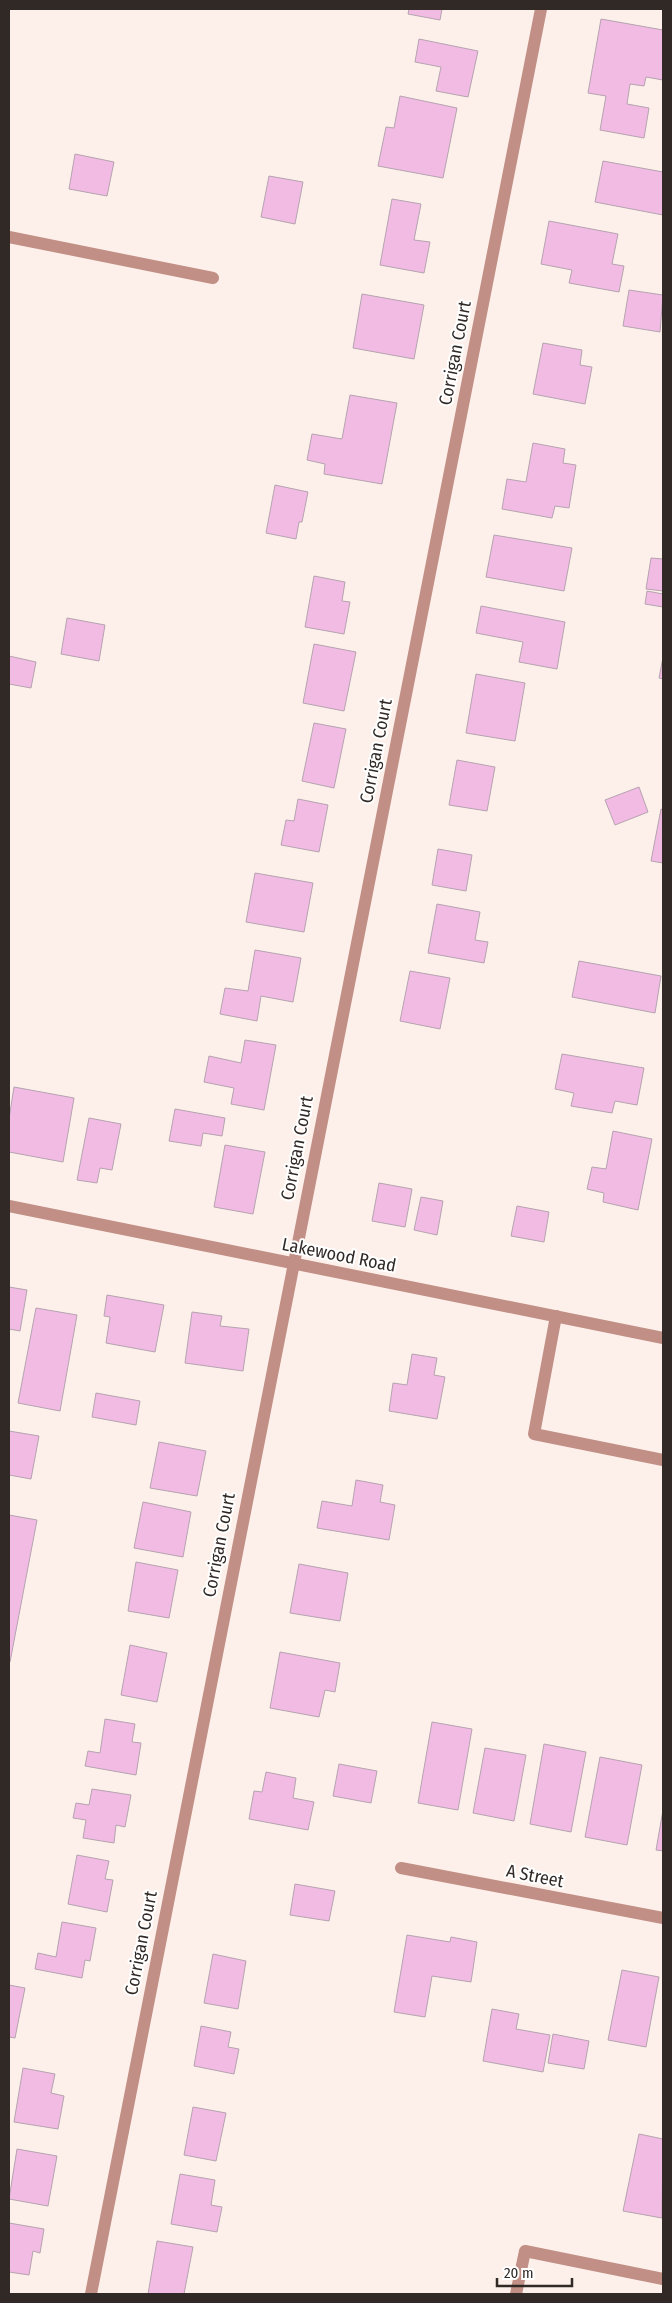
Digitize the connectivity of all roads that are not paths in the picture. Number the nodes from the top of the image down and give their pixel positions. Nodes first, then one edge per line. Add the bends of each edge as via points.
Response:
1 (540, 9) edge
2 (9, 237) edge
3 (213, 278) dead end
4 (9, 1206) edge
5 (292, 1263) junction
6 (556, 1316) junction
7 (663, 1338) edge
8 (663, 1460) edge
9 (401, 1868) dead end
10 (663, 1918) edge
11 (663, 2279) edge
12 (91, 2294) edge
13 (516, 2294) edge

1 - 5 street, Corrigan Court
2 - 3 street
4 - 5 street, Lakewood Road
5 - 6 street, Lakewood Road
5 - 12 street, Corrigan Court
6 - 7 street, Lakewood Road
6 - 8 street via 534,1434
9 - 10 street, A Street
11 - 13 street via 525,2251

